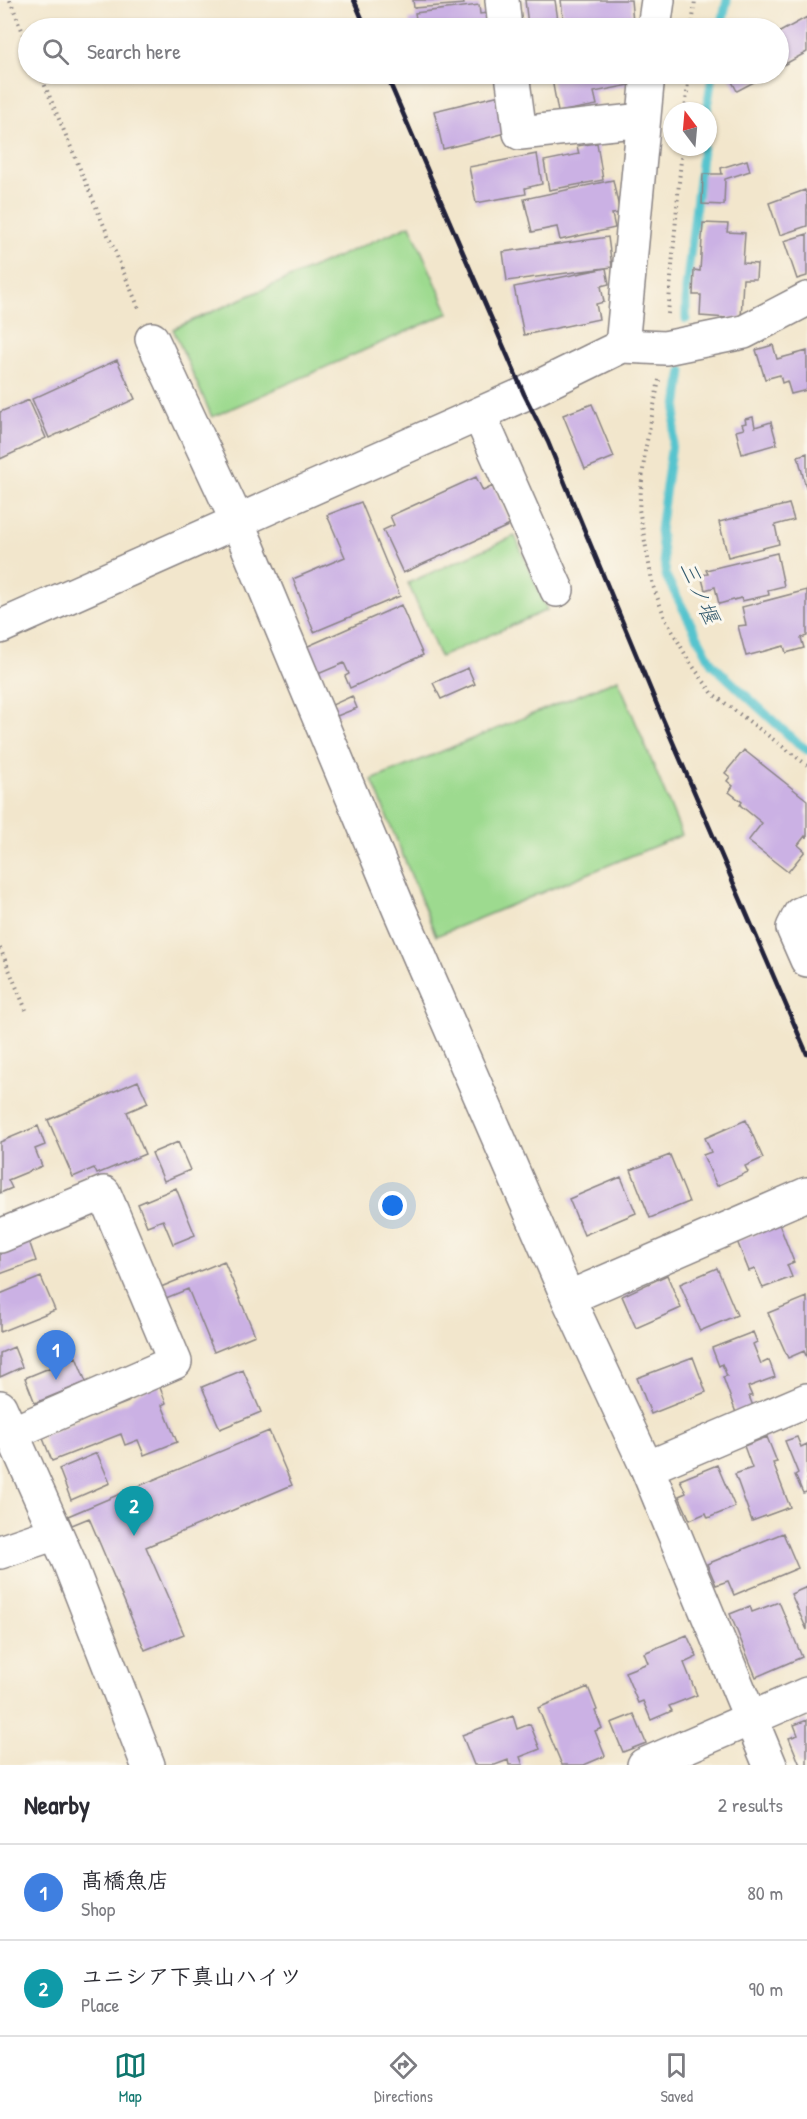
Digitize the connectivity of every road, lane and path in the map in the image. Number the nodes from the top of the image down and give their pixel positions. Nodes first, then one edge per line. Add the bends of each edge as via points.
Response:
1 (10, 0) edge
2 (501, 0) edge
3 (658, 0) edge
4 (695, 0) edge
5 (504, 18) edge
6 (655, 18) edge
7 (693, 18) edge
8 (18, 20) edge
9 (44, 84) edge
10 (513, 84) edge
11 (647, 84) edge
12 (687, 84) edge
13 (686, 102) edge
14 (643, 120) junction
15 (681, 156) edge
16 (807, 299) edge
17 (152, 339) joint
18 (622, 346) junction
19 (665, 348) junction
20 (479, 414) junction
21 (237, 521) junction
22 (557, 590) dead end
23 (0, 627) edge
24 (807, 765) edge
25 (807, 911) edge
26 (0, 948) edge
27 (807, 960) edge
28 (26, 1010) dead end
29 (807, 1194) edge
30 (0, 1236) edge
31 (568, 1298) junction
32 (807, 1400) edge
33 (4, 1420) edge
34 (647, 1468) junction
35 (56, 1533) junction
36 (0, 1552) edge
37 (807, 1694) edge
38 (749, 1717) junction
39 (148, 1765) edge
40 (644, 1765) edge
41 (770, 1765) edge

1 - 8 path
2 - 5 street
3 - 6 street
4 - 7 path
9 - 17 path
10 - 14 street via 520,133
11 - 14 street
12 - 13 path
14 - 18 street
15 - 19 path
16 - 19 street via 744,332
17 - 21 street
18 - 19 street
18 - 20 street
19 - 24 path via 645,451 639,509 653,586 665,618 713,694
20 - 21 street
20 - 22 street
21 - 23 street
21 - 31 street via 399,909
25 - 27 street via 800,914 793,928
26 - 28 path
29 - 31 street
30 - 33 street via 104,1193 175,1362
31 - 34 street
32 - 34 street
33 - 35 street
34 - 38 street
35 - 36 street
35 - 39 street
37 - 38 street
38 - 40 street
38 - 41 street

